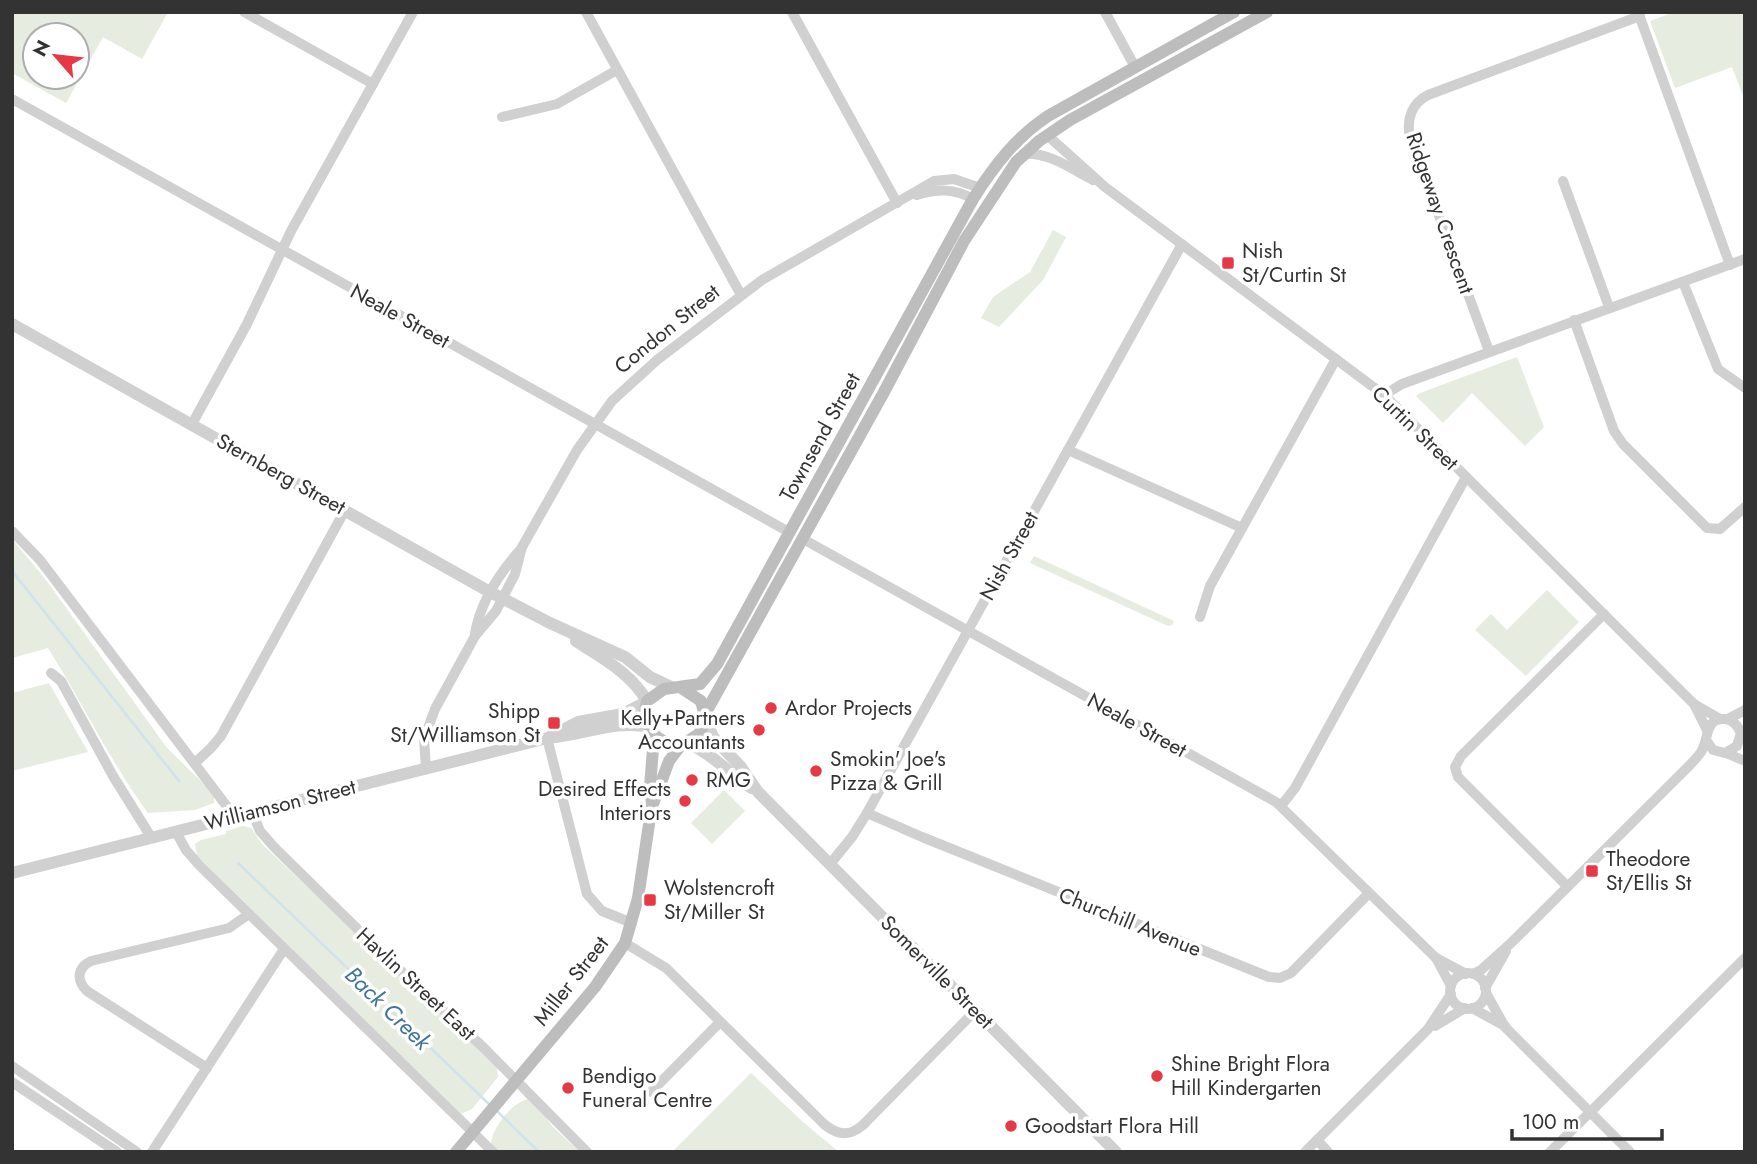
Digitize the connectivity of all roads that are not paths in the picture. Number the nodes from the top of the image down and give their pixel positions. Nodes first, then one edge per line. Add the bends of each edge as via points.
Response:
1 (244, 12) edge
2 (413, 12) edge
3 (586, 12) edge
4 (792, 12) edge
5 (1105, 12) edge
6 (1234, 12) edge
7 (1267, 12) edge
8 (1639, 14) edge
9 (1220, 16) edge
10 (1229, 33) junction
11 (1135, 67) junction
12 (617, 69) junction
13 (373, 84) junction
14 (12, 99) edge
15 (502, 117) dead end
16 (1047, 135) junction
17 (1023, 154) junction
18 (1563, 181) dead end
19 (1105, 187) junction
20 (976, 193) junction
21 (897, 203) junction
22 (1182, 244) junction
23 (282, 249) junction
24 (1745, 260) edge
25 (1730, 265) junction
26 (1683, 282) junction
27 (741, 295) junction
28 (1609, 307) junction
29 (1574, 320) junction
30 (12, 324) edge
31 (1489, 352) junction
32 (1336, 359) junction
33 (1745, 388) edge
34 (1384, 396) junction
35 (192, 424) junction
36 (593, 424) junction
37 (1068, 450) junction
38 (1466, 477) junction
39 (1745, 507) edge
40 (345, 510) junction
41 (1242, 528) junction
42 (12, 531) edge
43 (789, 532) junction
44 (803, 540) junction
45 (522, 547) junction
46 (490, 592) junction
47 (503, 598) junction
48 (1604, 614) junction
49 (1200, 617) dead end
50 (550, 623) junction
51 (968, 631) junction
52 (475, 636) junction
53 (51, 673) dead end
54 (676, 687) junction
55 (647, 701) junction
56 (1694, 704) junction
57 (1745, 710) edge
58 (706, 717) junction
59 (1724, 719) junction
60 (652, 732) junction
61 (1707, 735) junction
62 (1743, 736) edge
63 (547, 738) junction
64 (684, 744) junction
65 (1722, 753) junction
66 (1745, 761) edge
67 (196, 762) junction
68 (1690, 765) junction
69 (426, 768) junction
70 (758, 792) junction
71 (652, 804) junction
72 (1281, 806) junction
73 (253, 812) junction
74 (867, 813) junction
75 (235, 817) junction
76 (176, 832) junction
77 (151, 837) junction
78 (830, 864) junction
79 (12, 873) edge
80 (1567, 886) junction
81 (1369, 893) junction
82 (249, 914) junction
83 (632, 923) junction
84 (625, 943) junction
85 (1510, 944) junction
86 (284, 949) junction
87 (1436, 958) junction
88 (1745, 958) edge
89 (1469, 974) junction
90 (1451, 990) junction
91 (1485, 990) junction
92 (1468, 1008) junction
93 (976, 1010) junction
94 (720, 1022) junction
95 (1506, 1027) junction
96 (1428, 1029) junction
97 (12, 1066) edge
98 (207, 1068) junction
99 (516, 1080) junction
100 (12, 1082) edge
101 (651, 1092) dead end
102 (1590, 1112) junction
103 (472, 1132) junction
104 (1317, 1140) junction
105 (117, 1152) edge
106 (137, 1152) edge
107 (152, 1152) edge
108 (456, 1152) edge
109 (493, 1152) edge
110 (587, 1152) edge
111 (1116, 1152) edge
112 (1305, 1152) edge
113 (1328, 1152) edge
114 (1550, 1152) edge
115 (1630, 1152) edge

1 - 13 street
2 - 13 street
3 - 12 street
4 - 21 street
5 - 11 street
6 - 9 main road
7 - 10 main road
8 - 25 street
8 - 31 street, Ridgeway Crescent via 1428,95 1410,114 1410,137
9 - 10 main road
9 - 11 main road
10 - 16 main road
11 - 20 main road via 1033,126 1004,153
12 - 15 street via 557,104
12 - 27 street
13 - 23 street
14 - 23 street, Neale Street
16 - 17 main road
16 - 19 street, Curtin Street
16 - 20 main road via 1028,139
17 - 19 street, Curtin Street via 1049,157
17 - 44 main road, Townsend Street via 945,274
18 - 28 street
19 - 22 street, Curtin Street
20 - 21 street, Condon Street via 961,181 942,179
20 - 43 main road, Townsend Street
21 - 27 street, Condon Street
22 - 32 street, Curtin Street
22 - 37 street, Nish Street
23 - 35 street
23 - 36 street, Neale Street
24 - 25 street
25 - 26 street
26 - 28 street
26 - 33 street via 1718,369
27 - 36 street, Condon Street via 642,372
28 - 29 street
29 - 31 street
29 - 39 street via 1614,431 1623,444 1707,528 1720,529
30 - 35 street, Sternberg Street
31 - 34 street via 1402,384
32 - 34 street, Curtin Street
32 - 41 street
34 - 38 street, Curtin Street
35 - 40 street, Sternberg Street
36 - 43 street, Neale Street
36 - 45 street, Condon Street
37 - 41 street
37 - 51 street, Nish Street
38 - 48 street, Curtin Street
38 - 72 street
40 - 46 street, Sternberg Street
40 - 67 street via 220,736
41 - 49 street via 1210,586
42 - 67 street via 40,560
43 - 54 main road, Townsend Street via 712,672 700,684
44 - 51 street, Neale Street
44 - 58 main road, Townsend Street
45 - 46 street, Condon Street
45 - 47 street, Condon Street
46 - 47 street, Sternberg Street
46 - 52 street, Condon Street via 478,616
47 - 50 street, Sternberg Street
47 - 52 street, Condon Street
48 - 56 street, Curtin Street
48 - 80 street via 1455,767 1458,777
50 - 54 street, Sternberg Street via 625,657 650,677
50 - 55 street, Sternberg Street via 626,674
51 - 72 street, Neale Street
51 - 74 street, Nish Street
52 - 69 street, Condon Street via 428,723 423,743
53 - 77 street via 61,681
54 - 55 main road via 657,692
54 - 58 main road via 701,701
55 - 60 main road
55 - 63 street, Williamson Street via 623,713 578,722
56 - 59 street, Curtin Street
56 - 61 street, Curtin Street
57 - 59 street
58 - 64 main road via 699,734
58 - 70 street, Somerville Street via 713,737
59 - 61 street via 1712,723
59 - 62 street via 1736,724
60 - 63 street, Williamson Street via 628,725
60 - 64 main road via 666,744
60 - 71 main road, Miller Street
61 - 65 street via 1713,750
61 - 68 street via 1702,752
62 - 65 street via 1732,751
63 - 69 street, Williamson Street
63 - 83 street via 587,894 601,911
64 - 70 street, Somerville Street via 706,752
64 - 71 main road, Miller Street via 668,761
65 - 66 street
65 - 68 street
67 - 75 street
68 - 80 street
69 - 73 street, Williamson Street
70 - 78 street, Somerville Street
71 - 83 main road, Miller Street
72 - 81 street, Neale Street
73 - 75 street, Williamson Street
73 - 99 street, Havlin Street East via 260,831 275,848
74 - 78 street, Nish Street
74 - 81 street, Churchill Avenue via 1269,977 1280,978 1294,970
75 - 76 street, Williamson Street
76 - 77 street, Williamson Street
76 - 82 street via 186,850
77 - 79 street, Williamson Street
78 - 93 street, Somerville Street
80 - 85 street
81 - 87 street, Neale Street
82 - 86 street
82 - 98 street via 229,928 91,961 79,976 87,991
83 - 84 main road, Miller Street
84 - 94 street via 666,968
84 - 99 main road, Miller Street via 603,978
85 - 89 street via 1481,970
85 - 91 street
86 - 98 street
86 - 103 street
87 - 89 street, Neale Street
87 - 90 street, Neale Street
88 - 102 street
89 - 90 street via 1457,978
89 - 91 street via 1481,979
90 - 92 street via 1455,1003
90 - 96 street
91 - 92 street via 1481,1003
91 - 95 street
92 - 95 street
92 - 96 street
93 - 94 street via 863,1125 844,1134 825,1125
93 - 111 street, Somerville Street
94 - 101 street
95 - 102 street
96 - 104 street
97 - 106 street
98 - 107 street
99 - 103 main road, Miller Street
99 - 110 street, Havlin Street East
100 - 105 street
102 - 114 street
102 - 115 street
103 - 108 main road, Miller Street
103 - 109 street
104 - 112 street
104 - 113 street

